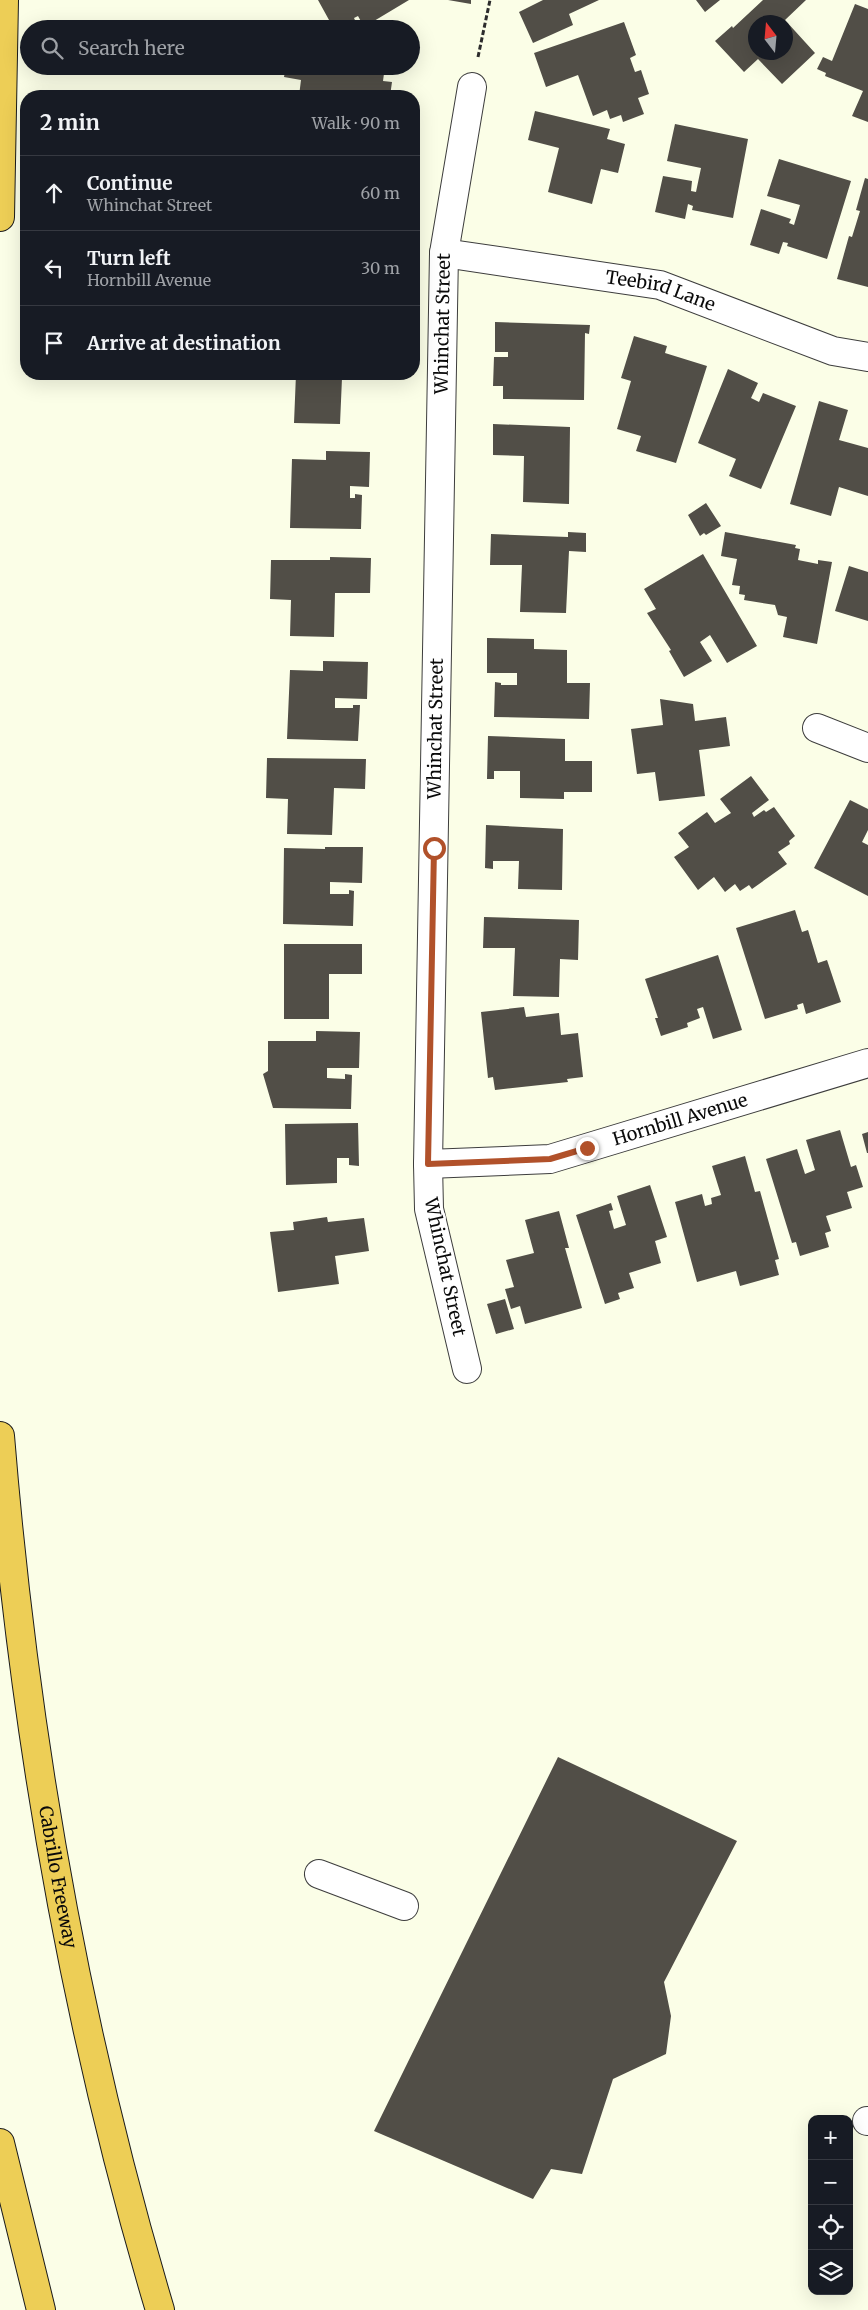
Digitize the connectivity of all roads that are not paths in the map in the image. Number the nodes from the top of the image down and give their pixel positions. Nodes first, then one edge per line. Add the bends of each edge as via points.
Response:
1 (4, 0) edge
2 (472, 87) road end
3 (0, 217) edge
4 (444, 253) junction
5 (868, 357) edge
6 (817, 728) dead end
7 (868, 748) edge
8 (868, 1064) edge
9 (428, 1164) junction
10 (467, 1369) dead end
11 (0, 1436) edge
12 (319, 1874) dead end
13 (404, 1906) dead end
14 (0, 2143) edge
15 (41, 2310) edge
16 (160, 2310) edge

1 - 3 highway
2 - 4 street, Whinchat Street
4 - 5 street, Teebird Lane via 660,285 833,351
4 - 9 street, Whinchat Street
6 - 7 street
8 - 9 street, Hornbill Avenue via 550,1159
9 - 10 street, Whinchat Street via 429,1209
11 - 16 highway, Cabrillo Freeway via 23,1657 45,1808 78,1979 118,2158
12 - 13 street
14 - 15 highway

